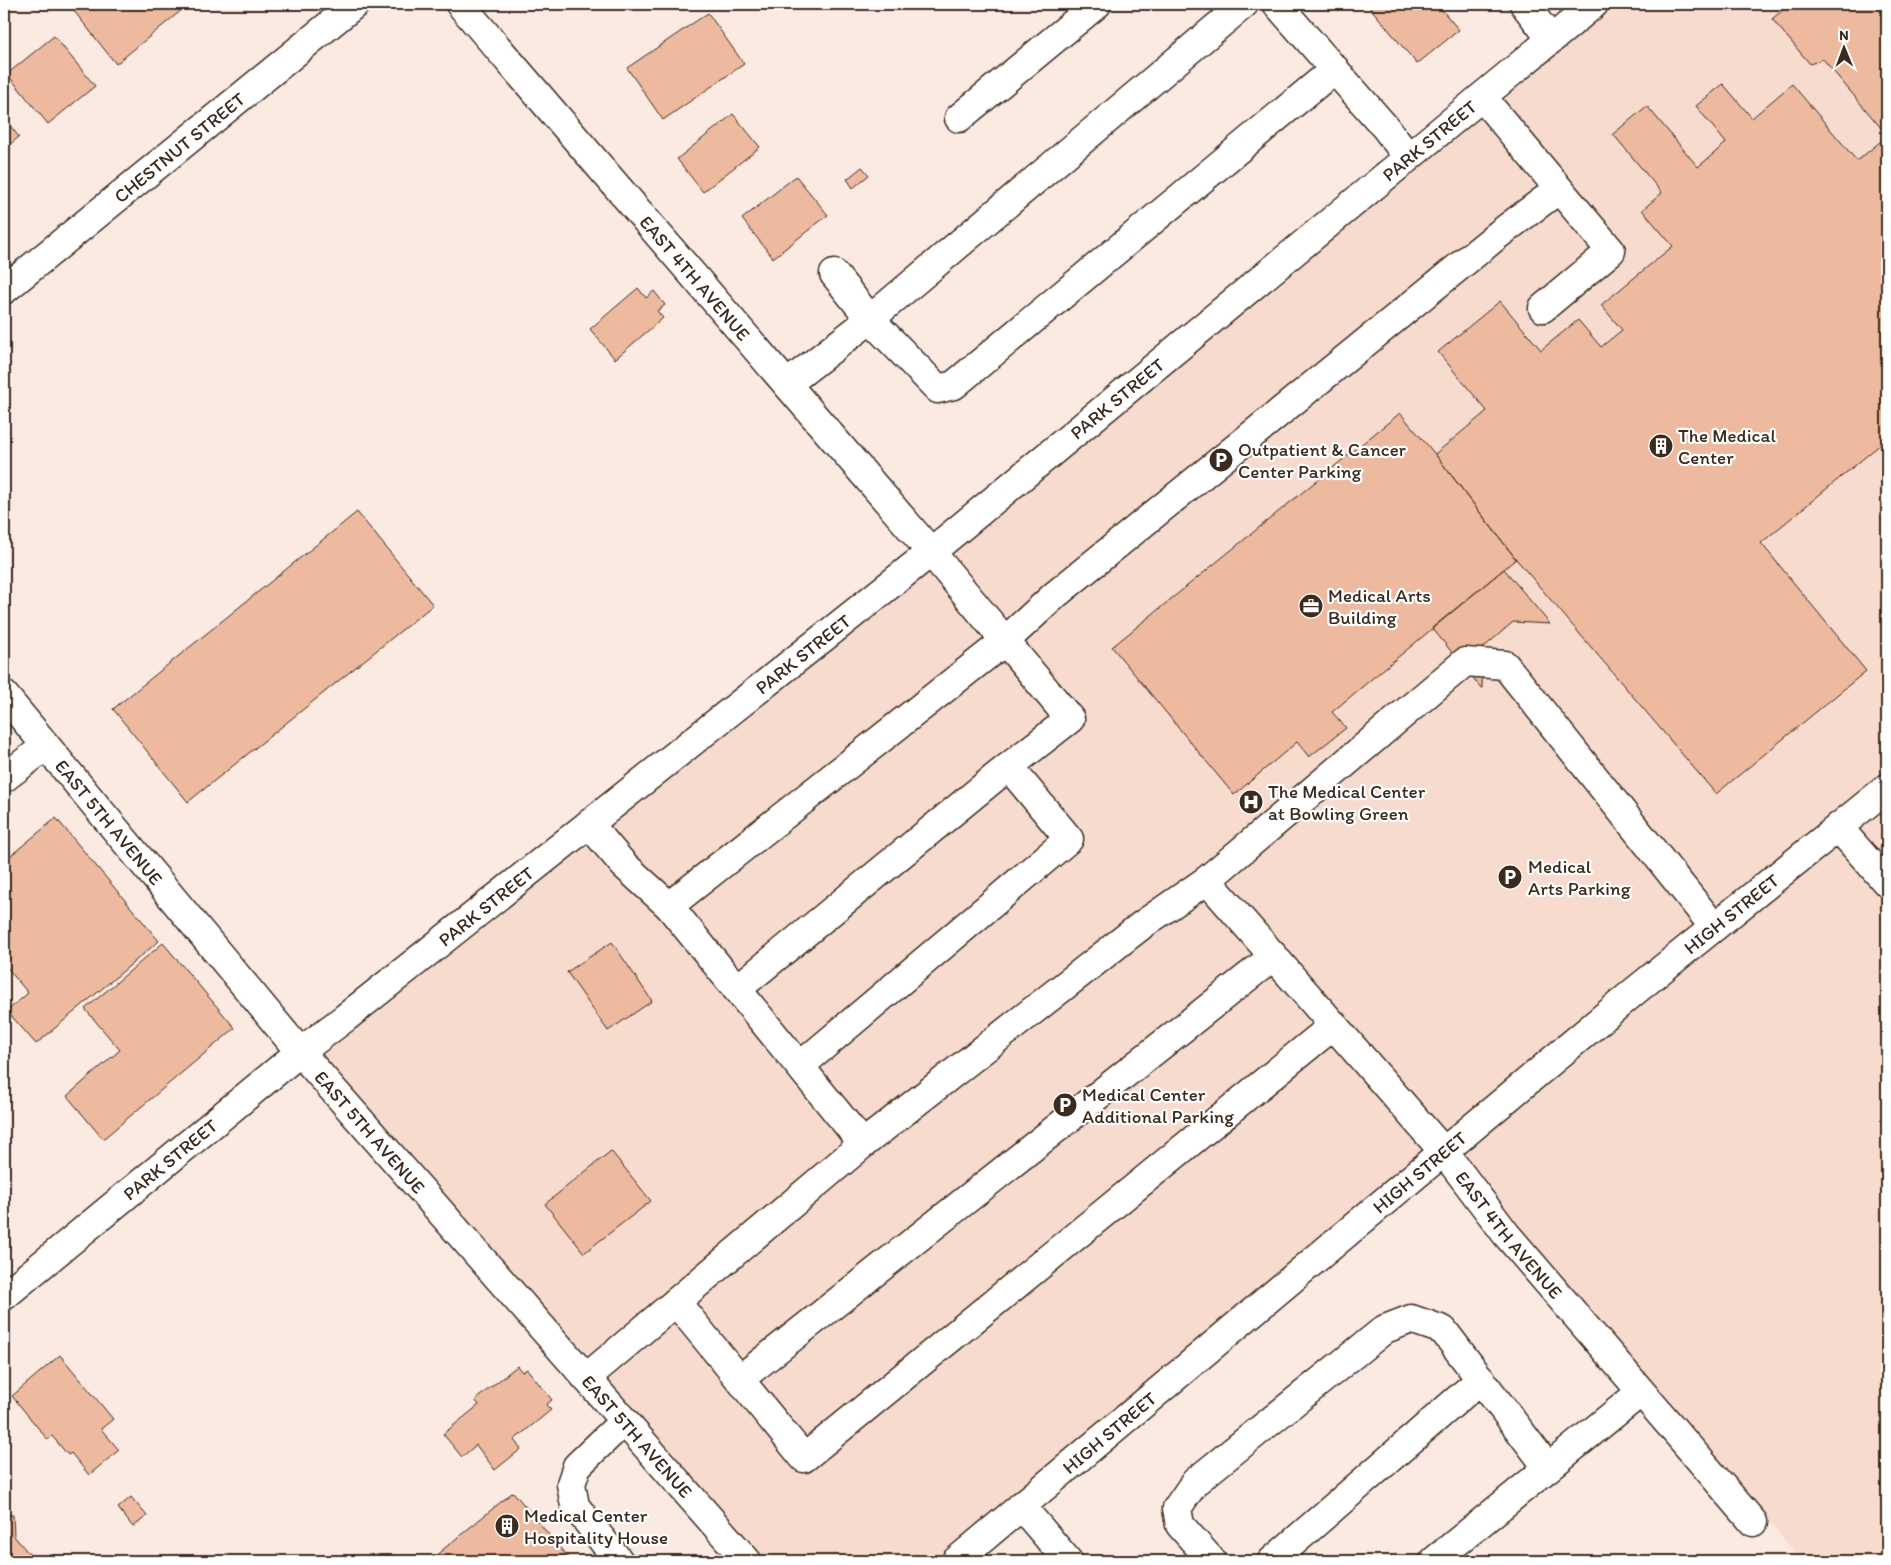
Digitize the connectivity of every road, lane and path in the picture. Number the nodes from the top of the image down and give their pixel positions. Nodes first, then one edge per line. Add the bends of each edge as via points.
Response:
1 (355, 4) edge
2 (460, 4) edge
3 (1097, 4) edge
4 (1244, 4) edge
5 (1277, 4) edge
6 (1524, 4) edge
7 (1580, 8) edge
8 (1551, 39) junction
9 (1334, 69) junction
10 (1482, 97) junction
11 (959, 118) dead end
12 (1408, 157) junction
13 (1559, 189) junction
14 (834, 274) dead end
15 (4, 290) edge
16 (1543, 308) dead end
17 (870, 319) junction
18 (787, 384) junction
19 (931, 552) junction
20 (1005, 641) junction
21 (4, 695) edge
22 (46, 746) junction
23 (1009, 766) junction
24 (4, 778) edge
25 (1887, 788) edge
26 (589, 824) junction
27 (1838, 827) junction
28 (1207, 880) junction
29 (1887, 883) edge
30 (669, 906) junction
31 (1714, 927) junction
32 (1274, 956) junction
33 (737, 988) junction
34 (1334, 1025) junction
35 (300, 1052) junction
36 (800, 1066) junction
37 (863, 1144) junction
38 (1444, 1152) junction
39 (4, 1296) edge
40 (676, 1302) junction
41 (586, 1378) junction
42 (740, 1378) junction
43 (1481, 1379) junction
44 (1641, 1392) junction
45 (624, 1421) junction
46 (1548, 1468) junction
47 (1022, 1506) junction
48 (1754, 1522) dead end
49 (619, 1561) edge
50 (747, 1561) edge
51 (956, 1561) edge
52 (1068, 1561) edge
53 (1212, 1561) edge
54 (1272, 1561) edge
55 (1434, 1561) edge

1 - 15 street, CHESTNUT STREET
2 - 18 street, EAST 4TH AVENUE
3 - 11 street
4 - 17 street
5 - 9 street
6 - 8 street
7 - 8 street, PARK STREET
8 - 10 street, PARK STREET
9 - 12 street
9 - 17 street via 954,386 938,389
10 - 12 street, PARK STREET
10 - 13 street
12 - 19 street, PARK STREET
13 - 16 street via 1611,251
13 - 20 street via 1499,234 1070,582
14 - 17 street
17 - 18 street
18 - 19 street, EAST 4TH AVENUE
19 - 20 street, EAST 4TH AVENUE
19 - 26 street, PARK STREET
20 - 23 street, EAST 4TH AVENUE via 1070,718
20 - 30 street
21 - 22 street, EAST 5TH AVENUE
22 - 24 street
22 - 35 street, EAST 5TH AVENUE
23 - 33 street
23 - 36 street via 1069,839
25 - 27 street, HIGH STREET
26 - 30 street via 624,865
26 - 35 street, PARK STREET
27 - 29 street
27 - 31 street, HIGH STREET
28 - 31 street via 1465,662 1497,664 1505,665
28 - 32 street, EAST 4TH AVENUE
28 - 37 street via 1142,925
30 - 33 street
31 - 38 street, HIGH STREET
32 - 34 street, EAST 4TH AVENUE
32 - 42 street
33 - 36 street
34 - 38 street, EAST 4TH AVENUE
34 - 42 street via 804,1458
35 - 39 street, PARK STREET
35 - 41 street, EAST 5TH AVENUE
36 - 37 street
37 - 40 street
38 - 44 street, EAST 4TH AVENUE via 1506,1234
38 - 47 street, HIGH STREET
40 - 41 street
40 - 42 street
41 - 45 street, EAST 5TH AVENUE
43 - 46 street
43 - 53 street via 1443,1330 1411,1319 1385,1329 1195,1482 1177,1508 1180,1525
43 - 54 street
44 - 46 street
44 - 48 street, EAST 4TH AVENUE
45 - 49 street via 577,1466 571,1484 576,1506
45 - 50 street, EAST 5TH AVENUE
46 - 55 street
47 - 51 street, HIGH STREET
47 - 52 street

